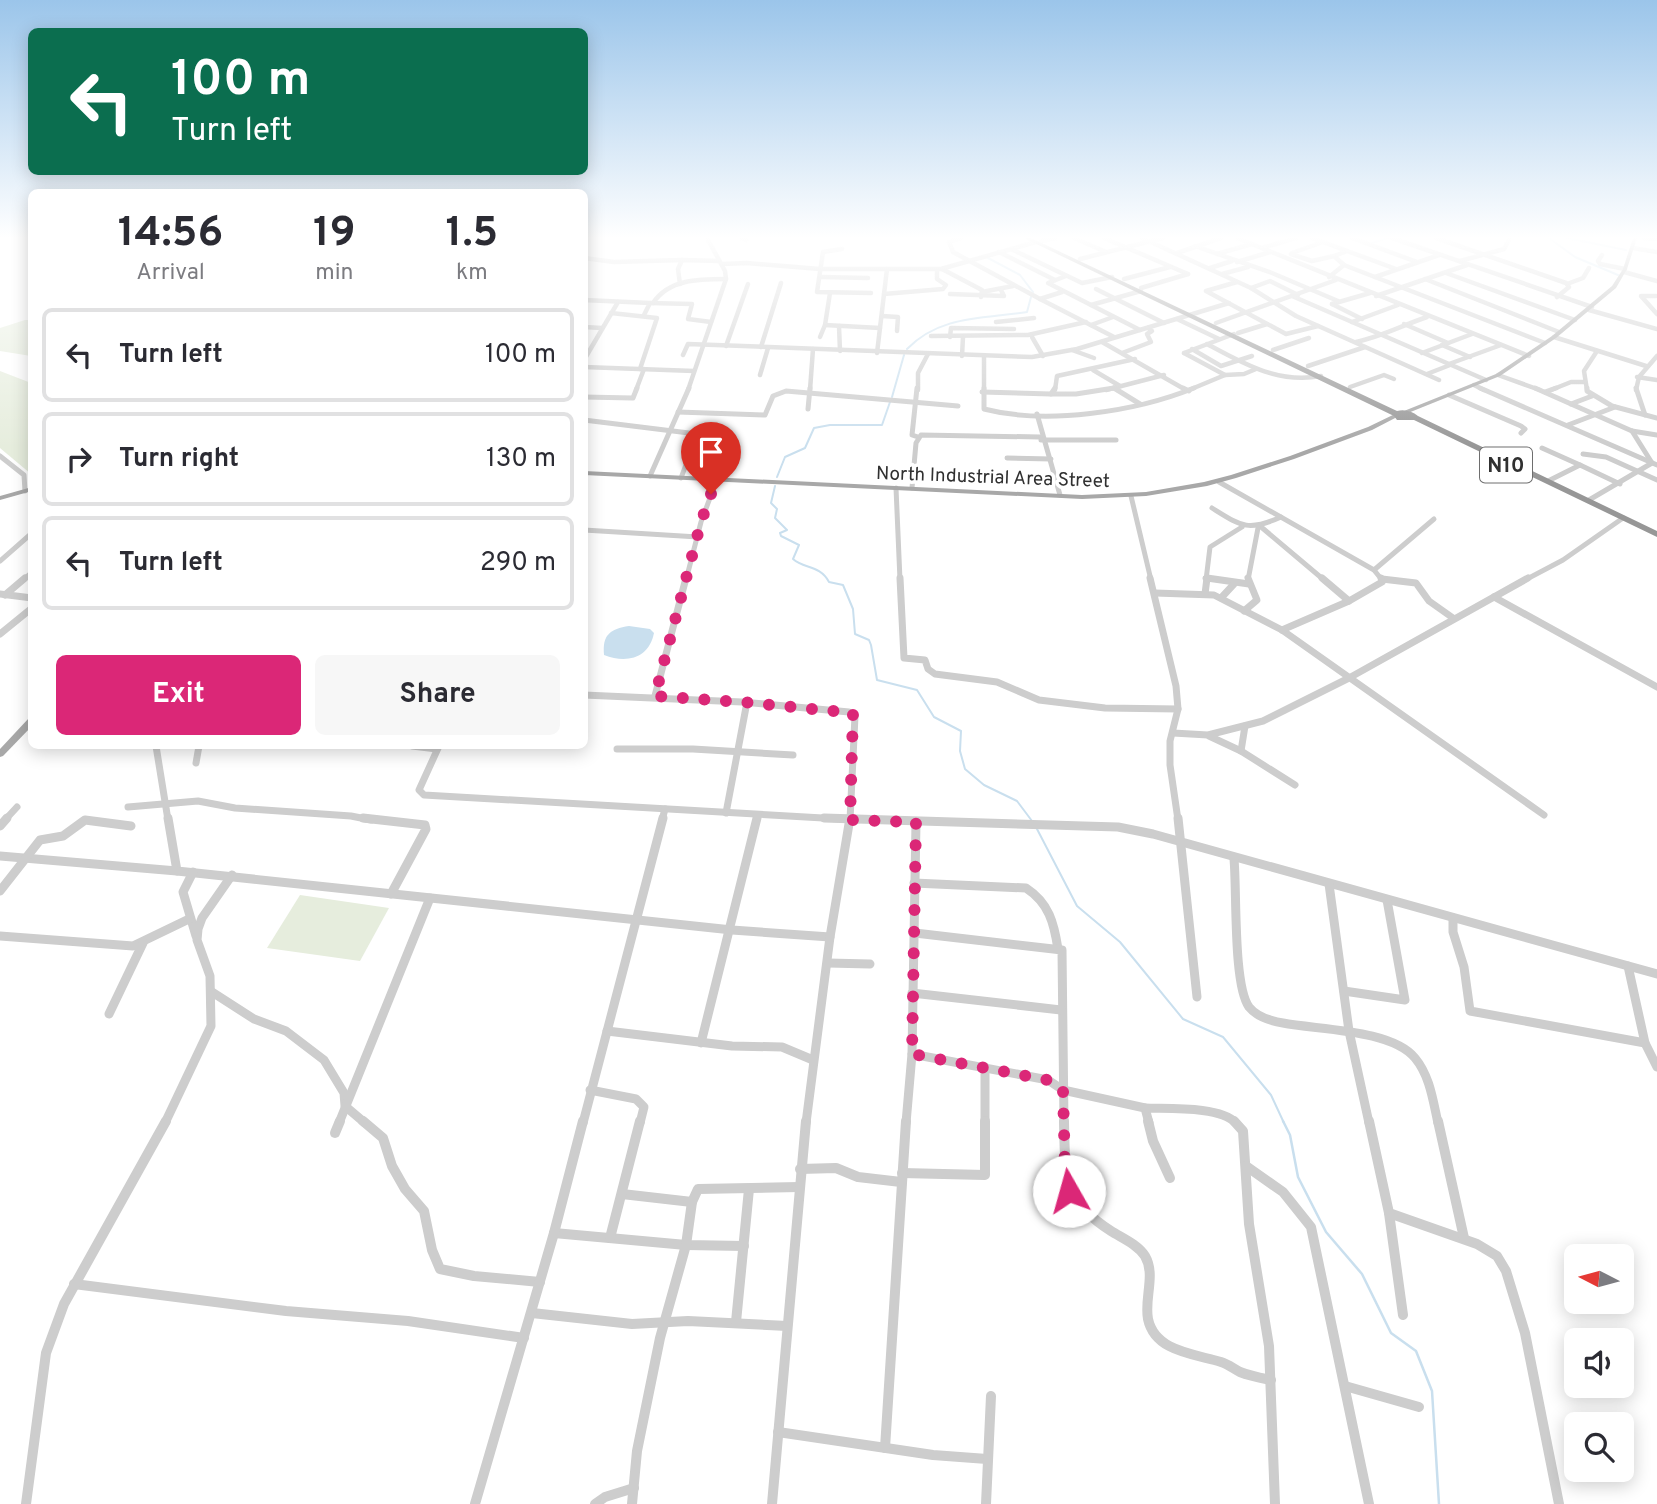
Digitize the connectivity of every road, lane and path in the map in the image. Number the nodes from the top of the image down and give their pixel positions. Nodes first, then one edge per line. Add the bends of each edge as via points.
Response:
1 (614, 308) edge
2 (649, 308) edge
3 (691, 308) edge
4 (716, 308) edge
5 (739, 308) edge
6 (773, 308) edge
7 (827, 308) edge
8 (883, 308) edge
9 (1058, 308) edge
10 (1096, 308) edge
11 (1134, 308) edge
12 (1183, 308) edge
13 (1210, 308) edge
14 (1238, 308) edge
15 (1256, 308) edge
16 (1280, 308) edge
17 (1321, 308) edge
18 (1339, 308) edge
19 (1389, 308) edge
20 (1406, 308) edge
21 (1454, 308) edge
22 (1499, 308) edge
23 (1543, 308) edge
24 (1590, 308) joint
25 (1244, 312) junction
26 (611, 313) junction
27 (1193, 313) junction
28 (644, 315) junction
29 (882, 316) junction
30 (1427, 316) junction
31 (1114, 317) junction
32 (1034, 318) dead end
33 (1362, 318) junction
34 (1177, 319) junction
35 (1575, 320) junction
36 (712, 322) junction
37 (996, 322) dead end
38 (1011, 322) junction
39 (1351, 322) junction
40 (1164, 323) junction
41 (1216, 323) junction
42 (1088, 324) junction
43 (1267, 324) junction
44 (1404, 324) junction
45 (825, 325) junction
46 (839, 326) junction
47 (1319, 326) junction
48 (588, 327) edge
49 (602, 328) junction
50 (880, 328) junction
51 (1149, 328) junction
52 (1014, 329) junction
53 (1657, 329) edge
54 (1140, 330) junction
55 (897, 331) dead end
56 (1559, 332) junction
57 (1236, 334) junction
58 (1472, 334) junction
59 (1382, 335) junction
60 (931, 336) dead end
61 (820, 337) dead end
62 (950, 337) junction
63 (962, 337) junction
64 (1032, 337) junction
65 (1115, 337) junction
66 (1553, 337) junction
67 (1018, 338) junction
68 (1309, 338) dead end
69 (1219, 339) junction
70 (588, 341) edge
71 (596, 341) junction
72 (1102, 342) junction
73 (1356, 342) junction
74 (1545, 343) junction
75 (1207, 344) junction
76 (1445, 344) junction
77 (1501, 345) junction
78 (703, 346) junction
79 (726, 346) junction
80 (761, 347) junction
81 (1365, 347) junction
82 (768, 348) junction
83 (813, 349) junction
84 (1192, 349) junction
85 (1273, 349) junction
86 (1072, 350) junction
87 (840, 351) junction
88 (1597, 351) junction
89 (877, 353) junction
90 (1122, 353) junction
91 (1422, 353) junction
92 (588, 354) edge
93 (928, 354) junction
94 (683, 355) dead end
95 (1201, 355) junction
96 (1227, 355) junction
97 (962, 356) junction
98 (1043, 356) junction
99 (1252, 356) dead end
100 (1528, 356) junction
101 (1657, 356) edge
102 (984, 357) junction
103 (1471, 357) junction
104 (1094, 358) dead end
105 (1194, 358) junction
106 (1135, 359) junction
107 (1210, 360) junction
108 (1239, 360) junction
109 (1449, 364) junction
110 (1308, 366) junction
111 (1646, 366) junction
112 (588, 367) edge
113 (642, 369) junction
114 (1256, 369) junction
115 (1093, 370) junction
116 (694, 371) junction
117 (1427, 374) junction
118 (760, 375) dead end
119 (1164, 375) junction
120 (1225, 375) junction
121 (1498, 375) junction
122 (1321, 376) junction
123 (1637, 377) junction
124 (1394, 379) dead end
125 (1439, 380) dead end
126 (1486, 380) junction
127 (1657, 380) edge
128 (1584, 382) junction
129 (1474, 385) junction
130 (1120, 387) junction
131 (1350, 387) junction
132 (1114, 388) junction
133 (1189, 391) junction
134 (1545, 392) junction
135 (809, 393) junction
136 (982, 393) junction
137 (1051, 394) junction
138 (1449, 395) junction
139 (1592, 396) junction
140 (588, 397) edge
141 (914, 401) junction
142 (1141, 404) junction
143 (1571, 404) junction
144 (958, 406) dead end
145 (1615, 407) junction
146 (808, 409) dead end
147 (678, 412) junction
148 (1037, 414) junction
149 (1407, 415) junction
150 (1595, 415) junction
151 (1645, 415) junction
152 (1657, 418) edge
153 (588, 420) edge
154 (1568, 425) junction
155 (671, 429) junction
156 (1632, 431) junction
157 (1521, 433) dead end
158 (1657, 435) edge
159 (918, 437) junction
160 (1041, 438) junction
161 (693, 439) junction
162 (1116, 440) dead end
163 (1542, 448) dead end
164 (1583, 454) dead end
165 (0, 456) edge
166 (1007, 458) dead end
167 (1051, 460) junction
168 (1655, 464) edge
169 (1580, 466) junction
170 (1522, 470) junction
171 (1639, 472) junction
172 (588, 473) edge
173 (650, 476) junction
174 (681, 478) junction
175 (718, 479) junction
176 (1657, 480) edge
177 (1548, 481) junction
178 (1219, 482) junction
179 (1620, 484) junction
180 (28, 486) edge
181 (896, 488) junction
182 (912, 488) junction
183 (28, 491) edge
184 (1060, 495) junction
185 (1131, 496) junction
186 (0, 498) edge
187 (1589, 500) junction
188 (1212, 508) dead end
189 (1602, 508) junction
190 (1281, 517) junction
191 (1623, 518) junction
192 (1434, 519) dead end
193 (1242, 527) junction
194 (1259, 527) junction
195 (588, 530) edge
196 (1657, 534) edge
197 (28, 536) edge
198 (698, 537) junction
199 (0, 561) edge
200 (1374, 570) junction
201 (28, 575) edge
202 (1205, 578) junction
203 (1382, 579) junction
204 (1234, 584) junction
205 (1249, 584) junction
206 (1154, 593) junction
207 (1205, 594) junction
208 (3, 595) edge
209 (1494, 597) junction
210 (28, 598) edge
211 (1221, 598) junction
212 (1349, 601) junction
213 (28, 611) edge
214 (1244, 611) junction
215 (1453, 618) junction
216 (1282, 630) junction
217 (0, 634) edge
218 (1349, 678) junction
219 (1657, 687) edge
220 (588, 695) edge
221 (655, 696) junction
222 (747, 702) junction
223 (1178, 709) junction
224 (28, 724) edge
225 (1245, 726) junction
226 (1173, 733) junction
227 (1208, 736) junction
228 (157, 749) edge
229 (198, 749) edge
230 (437, 749) edge
231 (617, 749) dead end
232 (737, 751) junction
233 (1241, 751) junction
234 (0, 754) edge
235 (793, 754) dead end
236 (196, 763) dead end
237 (1295, 785) dead end
238 (167, 803) junction
239 (17, 807) dead end
240 (128, 807) dead end
241 (665, 809) junction
242 (726, 813) junction
243 (758, 815) junction
244 (1544, 815) dead end
245 (850, 820) junction
246 (916, 822) junction
247 (0, 826) edge
248 (131, 826) dead end
249 (1181, 842) junction
250 (0, 856) edge
251 (24, 858) junction
252 (1234, 859) junction
253 (177, 871) junction
254 (193, 872) junction
255 (232, 874) junction
256 (914, 883) junction
257 (1329, 884) junction
258 (0, 891) edge
259 (391, 894) junction
260 (430, 898) junction
261 (1387, 900) junction
262 (1454, 918) junction
263 (189, 919) junction
264 (636, 919) junction
265 (732, 930) junction
266 (915, 933) junction
267 (0, 936) edge
268 (830, 937) junction
269 (198, 940) junction
270 (143, 943) junction
271 (1058, 949) junction
272 (828, 963) junction
273 (870, 964) dead end
274 (1628, 966) junction
275 (1657, 974) edge
276 (1344, 991) junction
277 (212, 992) junction
278 (912, 993) junction
279 (1197, 998) dead end
280 (1061, 1010) junction
281 (109, 1014) dead end
282 (607, 1031) junction
283 (1349, 1031) junction
284 (701, 1043) junction
285 (1645, 1043) junction
286 (912, 1054) junction
287 (813, 1060) junction
288 (1657, 1067) edge
289 (985, 1068) junction
290 (590, 1090) junction
291 (1063, 1090) junction
292 (345, 1106) junction
293 (1145, 1108) junction
294 (335, 1133) dead end
295 (1246, 1166) junction
296 (800, 1169) junction
297 (902, 1178) junction
298 (1170, 1178) dead end
299 (799, 1187) junction
300 (749, 1189) junction
301 (622, 1194) junction
302 (692, 1202) junction
303 (1389, 1213) junction
304 (554, 1233) junction
305 (610, 1238) junction
306 (1464, 1238) junction
307 (686, 1245) junction
308 (744, 1246) junction
309 (540, 1282) junction
310 (74, 1284) junction
311 (532, 1313) junction
312 (1404, 1315) dead end
313 (664, 1322) junction
314 (736, 1322) junction
315 (787, 1326) junction
316 (524, 1338) junction
317 (1271, 1380) junction
318 (1345, 1386) junction
319 (990, 1396) dead end
320 (1419, 1407) dead end
321 (778, 1432) junction
322 (885, 1448) junction
323 (987, 1459) junction
324 (634, 1488) junction
325 (26, 1504) edge
326 (475, 1504) edge
327 (595, 1504) edge
328 (632, 1504) edge
329 (772, 1504) edge
330 (986, 1504) edge
331 (1275, 1504) edge
332 (1369, 1504) edge
333 (1559, 1504) edge

1 - 26 street
2 - 28 street
3 - 36 street via 689,320
4 - 36 street
5 - 79 street
6 - 80 street
7 - 45 street
8 - 29 street
9 - 42 street
10 - 31 street
11 - 40 street
12 - 27 highway, N10
13 - 27 street
14 - 25 street
15 - 25 street
16 - 47 street
17 - 39 street
18 - 33 street
19 - 33 street
20 - 30 street
21 - 74 street
22 - 56 street
23 - 35 street
24 - 35 main road, North Industrial Area Street
24 - 53 street
25 - 41 street
25 - 43 street
26 - 28 street
26 - 49 street
27 - 34 street
27 - 41 highway, N10
27 - 57 highway, N10
28 - 113 street via 657,319
29 - 50 street
29 - 55 street via 898,317
30 - 44 street
30 - 58 street
31 - 42 street
31 - 54 street
32 - 38 street
33 - 39 street
34 - 40 street
34 - 69 street
35 - 56 main road, North Industrial Area Street
36 - 78 street
37 - 38 street
38 - 52 street
39 - 59 street
40 - 51 street
41 - 57 highway, N10
42 - 64 street
42 - 65 street
43 - 47 street via 1287,334
43 - 57 street
44 - 59 street
44 - 76 street
45 - 46 street
45 - 61 street
46 - 50 street
46 - 87 street
47 - 73 street
48 - 49 street
49 - 71 street
50 - 89 street
51 - 54 street
51 - 90 street via 1151,342
52 - 62 street via 951,328
52 - 67 street
54 - 65 street
56 - 66 main road, North Industrial Area Street
57 - 69 street
57 - 85 highway, N10
57 - 122 highway, N10
58 - 76 street
58 - 77 street
59 - 73 street
59 - 91 street
60 - 62 street
62 - 63 street
63 - 67 street
63 - 97 street
64 - 67 street
64 - 98 street
65 - 72 street
66 - 74 main road, North Industrial Area Street
66 - 88 street
68 - 85 street
69 - 75 street
70 - 71 street
71 - 92 street
72 - 86 street
72 - 90 street
73 - 81 street
74 - 100 main road, North Industrial Area Street
75 - 84 street
75 - 96 street
76 - 91 street
76 - 103 street
77 - 100 street
77 - 103 street
78 - 79 street
78 - 94 street via 687,345
78 - 116 street
79 - 80 street
80 - 82 street
81 - 110 street
81 - 117 street
82 - 83 street
82 - 118 street
83 - 87 street
83 - 135 street
84 - 95 street
84 - 105 street via 1184,353
85 - 110 highway, N10
86 - 98 street
86 - 104 street
87 - 89 street
88 - 111 street
88 - 128 street via 1585,368
89 - 93 street
90 - 106 street
91 - 109 street
93 - 97 street
93 - 141 street via 920,365
95 - 105 street
95 - 107 street
96 - 107 street
96 - 108 street
97 - 102 street
98 - 102 street
99 - 108 street
100 - 121 main road, North Industrial Area Street
101 - 111 street
102 - 136 street
103 - 109 street
105 - 120 street
106 - 115 street
106 - 119 street
107 - 108 street via 1221,366
108 - 114 street
109 - 117 street
109 - 126 street
110 - 131 highway, N10
111 - 123 street
112 - 113 street
113 - 116 street
113 - 140 street via 634,398
114 - 120 street
114 - 122 street via 1282,378
115 - 130 street
115 - 137 street via 1057,376
116 - 147 street
117 - 125 street
119 - 130 street
119 - 133 street
120 - 133 street
121 - 126 main road, North Industrial Area Street
121 - 134 street
122 - 149 highway, N10
123 - 127 street
123 - 151 street via 1635,390
124 - 131 street via 1384,375
126 - 129 main road, North Industrial Area Street
128 - 134 street
128 - 139 street
129 - 138 main road, North Industrial Area Street
129 - 154 street
130 - 132 street
131 - 149 highway, N10
132 - 137 street
132 - 142 street
133 - 142 street
134 - 143 street
135 - 141 street
135 - 146 street
135 - 147 street via 775,394 765,415
136 - 137 street
136 - 148 street via 987,412
138 - 149 main road, North Industrial Area Street
138 - 157 street via 1521,426 1525,429
139 - 143 street
139 - 145 street
141 - 144 street
141 - 159 street via 912,435
142 - 148 street via 1101,413
143 - 150 street
145 - 150 street
145 - 151 street
147 - 155 street
148 - 160 street
149 - 170 highway, N10
149 - 178 main road, North Industrial Area Street
150 - 154 street
150 - 156 street
151 - 152 street
153 - 155 street
154 - 168 street
155 - 161 street via 687,432
155 - 173 street
156 - 158 street
156 - 168 street
159 - 160 street
159 - 182 street
160 - 162 street
160 - 167 street
161 - 174 street
161 - 175 street via 729,439
163 - 169 street
164 - 171 street via 1606,457
165 - 180 street via 24,475
166 - 167 street
167 - 184 street
168 - 171 street
169 - 177 street
169 - 179 street
170 - 177 highway, N10
170 - 189 highway, N10
171 - 176 street
171 - 179 street
172 - 173 main road, North Industrial Area Street
173 - 174 main road, North Industrial Area Street
174 - 175 main road, North Industrial Area Street
175 - 181 main road, North Industrial Area Street
175 - 198 street
177 - 187 highway, N10
178 - 185 main road, North Industrial Area Street
178 - 190 street
179 - 187 street
181 - 182 main road, North Industrial Area Street
181 - 223 street via 904,658 925,660 935,674 997,682 1034,699 1105,708
182 - 184 main road, North Industrial Area Street
183 - 186 main road
184 - 185 main road, North Industrial Area Street
185 - 206 street
187 - 189 highway, N10
188 - 193 street
189 - 191 highway, N10
190 - 194 street
190 - 200 street
191 - 196 highway, N10
191 - 209 street via 1563,560
192 - 200 street
193 - 194 street
193 - 202 street via 1210,547
194 - 205 street via 1247,574
194 - 212 street
195 - 198 street
197 - 199 street
198 - 221 street
200 - 203 street
201 - 208 street
202 - 204 street
202 - 207 street
203 - 212 street
203 - 215 street via 1416,583 1429,601
204 - 205 street
204 - 211 street
205 - 214 street via 1257,600
206 - 207 street
206 - 223 street
207 - 211 street
208 - 210 street
209 - 215 street
209 - 219 street
211 - 214 street
212 - 216 street
213 - 217 street
214 - 216 street
215 - 218 street
216 - 218 street
218 - 225 street
218 - 244 street
220 - 221 street
221 - 222 street
222 - 232 street
222 - 245 street via 853,713
223 - 226 street
224 - 234 main road
225 - 227 street
225 - 233 street
226 - 227 street
226 - 249 street via 1170,765
227 - 233 street
228 - 238 street
229 - 236 street
230 - 241 street via 419,790 424,794
231 - 232 street
232 - 235 street
232 - 242 street
233 - 237 street
238 - 240 street
238 - 253 street
238 - 259 street via 198,802 425,825
239 - 247 street
241 - 242 street
241 - 264 street
242 - 243 street
243 - 245 street
243 - 265 street
245 - 246 street
245 - 268 street
246 - 249 street via 1118,827
246 - 256 street
248 - 251 street via 79,822 63,836 40,841
249 - 252 street
249 - 279 street
250 - 251 street
251 - 253 street
251 - 258 street
252 - 257 street
252 - 283 street via 1250,1009 1272,1022
253 - 254 street
254 - 255 street
254 - 263 street via 183,891
255 - 259 street
255 - 269 street via 202,918
256 - 266 street
256 - 271 street via 1026,888 1038,895 1053,915
257 - 261 street
257 - 276 street
259 - 260 street
260 - 264 street
260 - 292 street
261 - 262 street
261 - 276 street via 1405,1000
262 - 274 street
262 - 285 street via 1470,1011
263 - 269 street
263 - 270 street
264 - 265 street
264 - 282 street
265 - 268 street
265 - 284 street
266 - 271 street
266 - 278 street
267 - 270 street
268 - 272 street
269 - 277 street
270 - 281 street
271 - 280 street via 1063,953
272 - 273 street
272 - 287 street
274 - 275 street
274 - 285 street
276 - 283 street
277 - 292 street via 254,1019 286,1031 324,1060 344,1093
277 - 310 street via 211,1026 204,1045
278 - 280 street
278 - 286 street
280 - 291 street
282 - 284 street
282 - 290 street
283 - 303 street
283 - 306 street via 1396,1043 1421,1067 1431,1090
284 - 287 street via 782,1046
285 - 288 street
286 - 289 street
286 - 297 street
287 - 296 street
289 - 291 street via 1048,1080
289 - 297 street via 985,1175
290 - 301 street via 636,1099 645,1107
290 - 304 street
291 - 293 street
291 - 317 street via 1070,1195 1081,1210 1144,1255 1150,1285 1148,1320 1154,1334 1172,1349
292 - 294 street
292 - 309 street via 383,1138 392,1166 424,1211 440,1269
293 - 295 street via 1213,1112 1231,1118 1243,1132
293 - 298 street
295 - 317 street via 1249,1224
295 - 318 street via 1287,1194 1311,1227
296 - 297 street via 836,1168 858,1177
296 - 299 street
297 - 322 street
299 - 300 street
299 - 315 street
300 - 302 street via 698,1189
300 - 308 street
301 - 302 street
301 - 305 street
302 - 307 street
303 - 306 street
303 - 312 street
304 - 305 street
304 - 309 street
305 - 307 street
306 - 333 street via 1491,1251 1509,1275
307 - 308 street
307 - 313 street
308 - 314 street
309 - 311 street
310 - 316 street
310 - 325 street via 46,1353
311 - 313 street via 604,1323
311 - 316 street
313 - 314 street
313 - 324 street
314 - 315 street
315 - 321 street
316 - 326 street
317 - 331 street
318 - 320 street
318 - 332 street
319 - 323 street
321 - 322 street
321 - 329 street
322 - 323 street
323 - 330 street
324 - 327 street
324 - 328 street

